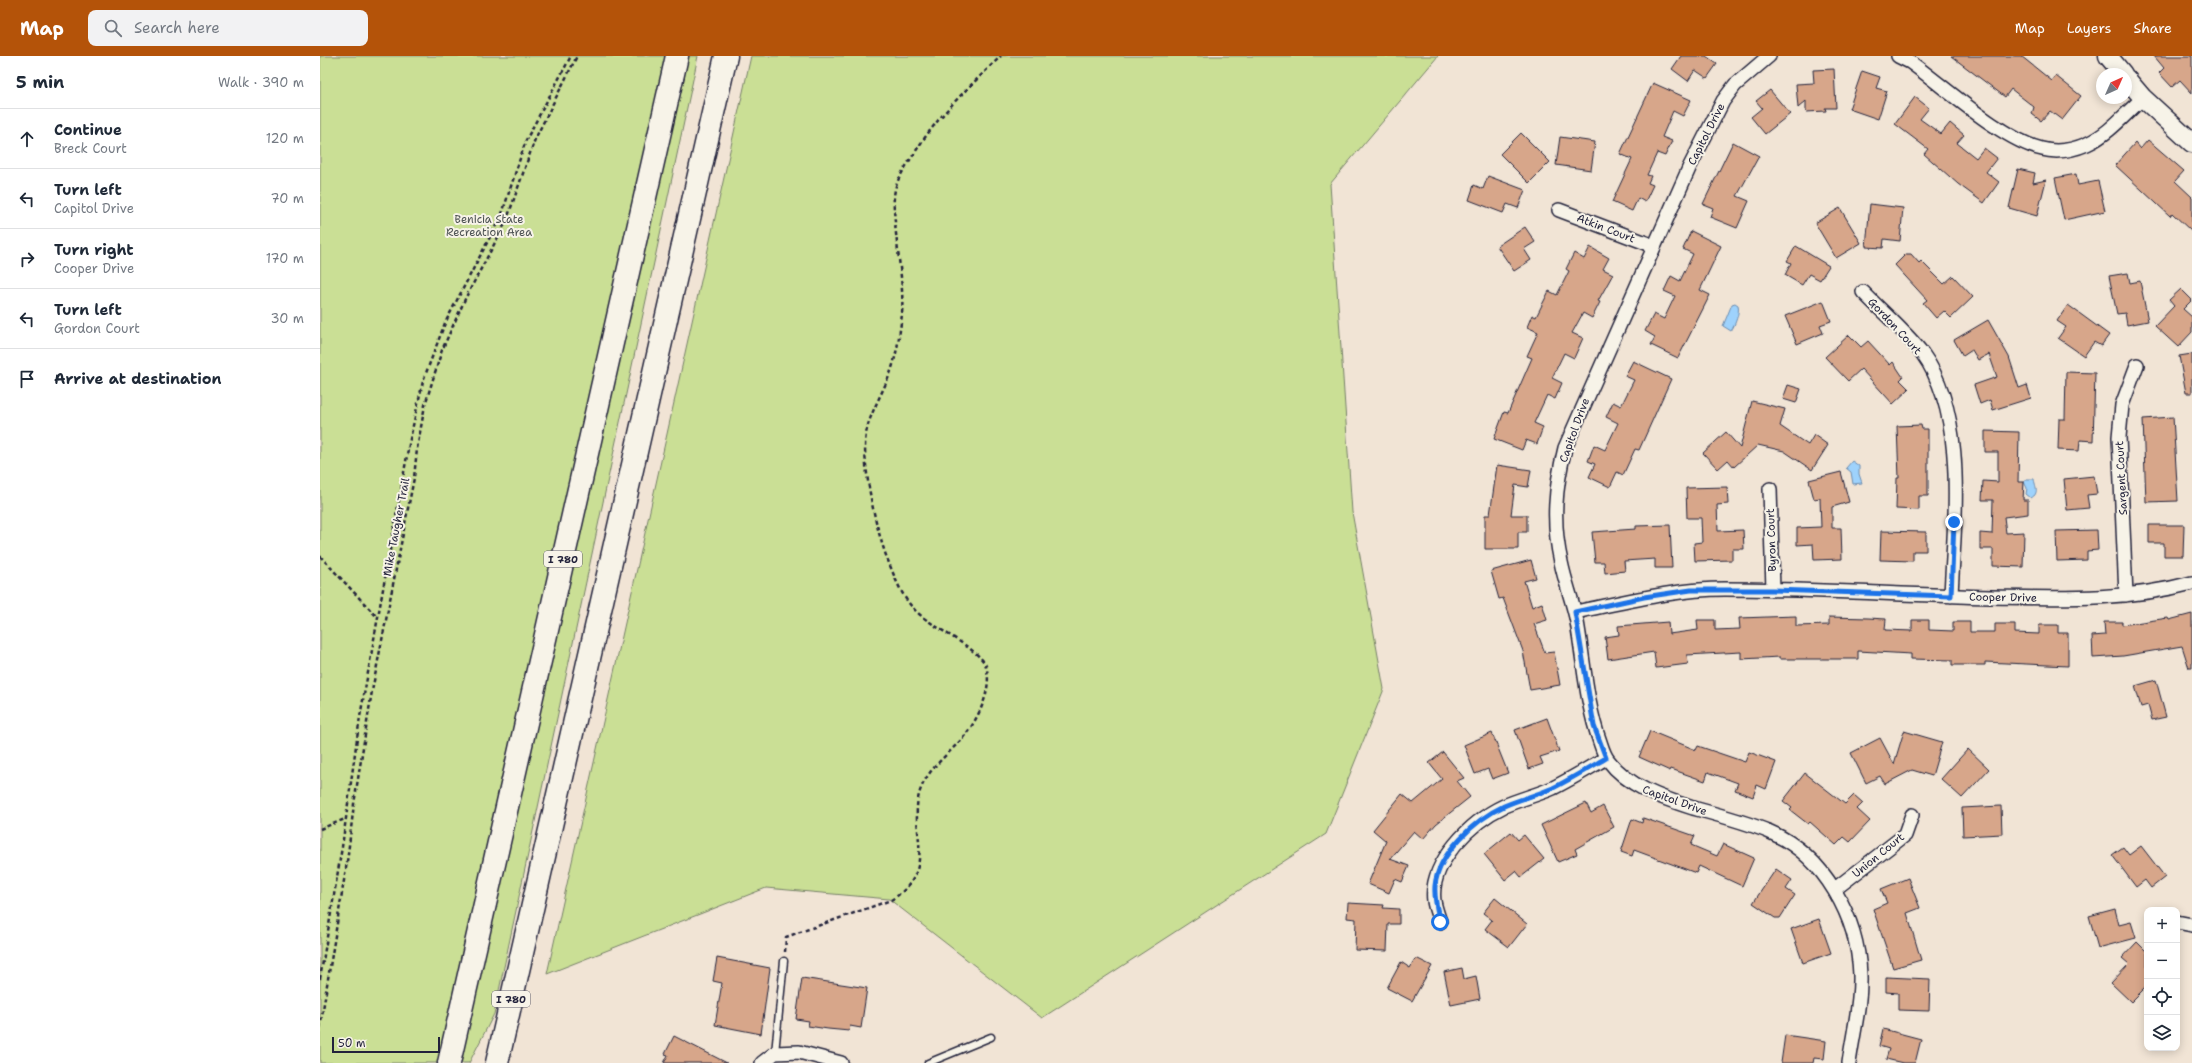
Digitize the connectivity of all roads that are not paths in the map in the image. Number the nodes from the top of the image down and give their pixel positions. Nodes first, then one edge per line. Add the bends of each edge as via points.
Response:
1 (677, 56) edge
2 (726, 56) edge
3 (1769, 56) edge
4 (1898, 56) edge
5 (2108, 56) edge
6 (2118, 68) edge
7 (2132, 85) edge
8 (2143, 98) junction
9 (2192, 143) edge
10 (1559, 210) dead end
11 (1654, 246) junction
12 (1862, 292) dead end
13 (2137, 365) dead end
14 (1770, 490) dead end
15 (2192, 583) edge
16 (1773, 590) junction
17 (2126, 595) junction
18 (1951, 596) junction
19 (1575, 612) junction
20 (1606, 758) junction
21 (1912, 815) dead end
22 (1835, 889) junction
23 (1440, 922) dead end
24 (2180, 923) edge
25 (2192, 925) edge
26 (526, 934) junction
27 (784, 961) road end
28 (991, 1037) dead end
29 (775, 1053) junction
30 (449, 1063) edge
31 (496, 1063) edge
32 (510, 1063) edge
33 (762, 1063) edge
34 (841, 1063) edge
35 (928, 1063) edge
36 (1849, 1063) edge

1 - 30 highway, I 780
2 - 26 highway, I 780
3 - 11 street, Capitol Drive via 1735,85 1723,101
4 - 8 street via 2015,138 2042,149 2064,151 2087,144 2113,126
5 - 6 street
7 - 8 street
8 - 9 street
10 - 11 street, Atkin Court
11 - 19 street, Capitol Drive via 1581,408 1565,448 1557,482 1554,513 1561,561
12 - 18 street, Gordon Court via 1922,353 1939,383 1948,409 1954,445
13 - 17 street, Sargent Court via 2122,405 2119,437
14 - 16 street, Byron Court
15 - 17 street, Cooper Drive
16 - 18 street, Cooper Drive
16 - 19 street, Cooper Drive via 1691,590
17 - 18 street, Cooper Drive via 2075,599
19 - 20 street, Capitol Drive via 1594,726
20 - 22 street, Capitol Drive via 1615,769 1637,786 1666,799 1771,832 1800,850
20 - 23 street via 1554,787 1504,806 1477,822 1456,842 1441,867 1435,884 1434,900
21 - 22 street, Union Court via 1905,836
22 - 36 street, Capitol Drive via 1856,945 1860,975
24 - 25 street
26 - 31 highway, I 780
26 - 32 highway via 528,976
27 - 29 lane
28 - 35 lane
29 - 33 street
29 - 34 street via 800,1052

